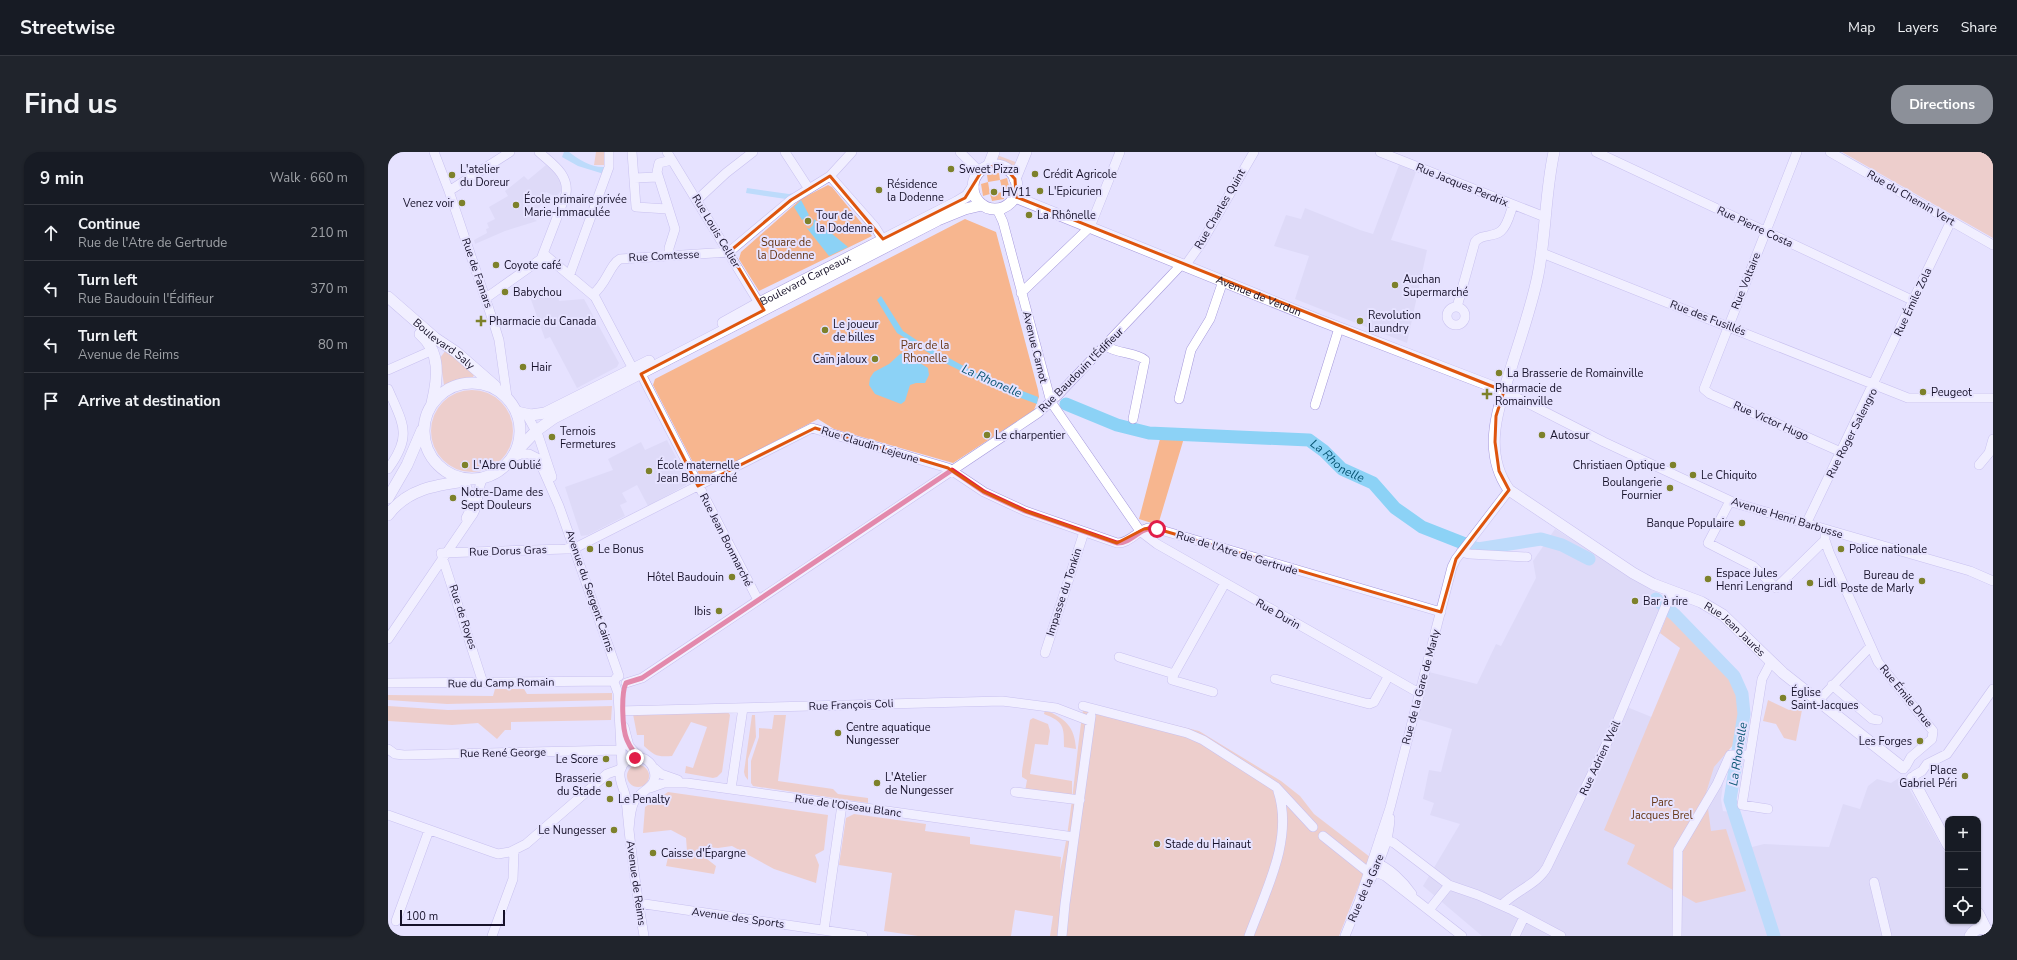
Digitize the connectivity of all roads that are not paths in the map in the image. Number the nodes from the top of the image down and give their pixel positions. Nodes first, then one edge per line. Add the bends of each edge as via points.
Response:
1 (434, 152) edge
2 (510, 152) edge
3 (539, 152) edge
4 (609, 152) edge
5 (632, 152) edge
6 (753, 152) edge
7 (785, 152) edge
8 (852, 152) edge
9 (960, 152) edge
10 (994, 152) edge
11 (1026, 152) edge
12 (1120, 152) edge
13 (1254, 152) edge
14 (1380, 152) edge
15 (1554, 152) edge
16 (1596, 152) edge
17 (1797, 152) edge
18 (1830, 152) edge
19 (670, 156) edge
20 (984, 169) junction
21 (830, 176) junction
22 (658, 177) junction
23 (634, 178) junction
24 (1015, 179) junction
25 (973, 187) junction
26 (809, 189) junction
27 (449, 191) junction
28 (1015, 197) junction
29 (697, 200) junction
30 (982, 205) junction
31 (1513, 205) junction
32 (667, 209) junction
33 (997, 209) junction
34 (1545, 217) junction
35 (1951, 221) junction
36 (1090, 227) junction
37 (1766, 232) junction
38 (883, 240) junction
39 (1993, 245) edge
40 (729, 252) junction
41 (1542, 253) junction
42 (544, 254) junction
43 (669, 256) junction
44 (1184, 265) junction
45 (570, 274) junction
46 (1223, 281) junction
47 (1022, 293) junction
48 (593, 294) junction
49 (388, 297) edge
50 (486, 298) junction
51 (1914, 301) junction
52 (388, 306) edge
53 (761, 307) junction
54 (1457, 307) dead end
55 (1729, 326) junction
56 (1339, 328) junction
57 (1106, 346) junction
58 (433, 350) junction
59 (388, 370) edge
60 (637, 372) junction
61 (1874, 384) junction
62 (1704, 387) joint
63 (388, 389) edge
64 (1504, 391) junction
65 (503, 394) junction
66 (1993, 398) edge
67 (1179, 399) dead end
68 (1050, 402) junction
69 (432, 404) junction
70 (1315, 405) dead end
71 (522, 413) junction
72 (1133, 419) dead end
73 (424, 425) junction
74 (536, 431) junction
75 (1993, 439) edge
76 (1841, 452) junction
77 (392, 455) edge
78 (514, 455) junction
79 (1979, 465) dead end
80 (388, 469) edge
81 (952, 470) junction
82 (461, 479) junction
83 (479, 479) junction
84 (698, 486) junction
85 (1509, 490) junction
86 (388, 498) edge
87 (1730, 501) junction
88 (559, 506) junction
89 (388, 515) edge
90 (1806, 524) junction
91 (1825, 530) junction
92 (1140, 531) junction
93 (1084, 532) junction
94 (1825, 540) junction
95 (575, 547) junction
96 (1463, 551) junction
97 (444, 555) junction
98 (1527, 557) dead end
99 (1993, 581) edge
100 (1225, 583) junction
101 (1672, 591) junction
102 (758, 600) junction
103 (1441, 612) junction
104 (388, 629) edge
105 (388, 639) edge
106 (1871, 646) junction
107 (1045, 653) dead end
108 (1119, 657) dead end
109 (1771, 662) junction
110 (1174, 674) junction
111 (1388, 676) junction
112 (1275, 679) dead end
113 (388, 683) edge
114 (483, 683) junction
115 (620, 683) junction
116 (1832, 685) junction
117 (1993, 690) edge
118 (1213, 692) dead end
119 (1419, 693) junction
120 (1819, 700) junction
121 (743, 708) junction
122 (621, 711) junction
123 (1878, 720) dead end
124 (1090, 721) junction
125 (388, 749) edge
126 (620, 750) junction
127 (1747, 755) junction
128 (640, 758) junction
129 (1905, 767) junction
130 (654, 768) junction
131 (620, 774) junction
132 (1913, 777) junction
133 (687, 783) junction
134 (1276, 787) junction
135 (731, 789) junction
136 (647, 790) junction
137 (1016, 792) dead end
138 (1080, 800) junction
139 (842, 805) junction
140 (1768, 809) dead end
141 (388, 815) edge
142 (1313, 827) dead end
143 (629, 829) junction
144 (429, 830) junction
145 (1324, 836) dead end
146 (1074, 837) junction
147 (1384, 838) junction
148 (1945, 840) edge
149 (514, 851) junction
150 (1373, 868) junction
151 (1874, 882) dead end
152 (1449, 885) junction
153 (638, 903) junction
154 (1502, 905) junction
155 (1429, 910) junction
156 (1524, 917) junction
157 (1981, 918) edge
158 (396, 921) dead end
159 (1973, 929) edge
160 (824, 930) junction
161 (1989, 932) edge
162 (492, 936) edge
163 (644, 936) edge
164 (863, 936) edge
165 (1062, 936) edge
166 (1249, 936) edge
167 (1345, 936) edge
168 (1462, 936) edge
169 (1515, 936) edge
170 (1561, 936) edge
171 (1677, 936) edge
172 (1887, 936) edge

1 - 27 street, Rue de Famars
2 - 27 street
3 - 42 street via 560,171 566,189
4 - 45 street via 609,167
5 - 23 street
6 - 29 street
7 - 26 street
8 - 21 street
9 - 20 street
10 - 20 main road
11 - 24 main road
12 - 36 street
13 - 44 street, Rue Charles Quint via 1202,242
14 - 31 street, Rue Jacques Perdrix
15 - 34 main road
16 - 37 street, Rue Pierre Costa
17 - 37 street, Rue Voltaire
18 - 35 street, Rue du Chemin Vert
19 - 22 street via 659,163 656,172
19 - 29 street, Rue Louis Cellier
20 - 24 main road via 1004,167
20 - 25 main road
21 - 26 street
21 - 38 street
22 - 23 street
22 - 32 street
23 - 32 street via 636,207
24 - 28 main road
25 - 30 main road via 976,198
25 - 38 main road, Boulevard Carpeaux via 967,196 957,202
26 - 40 street via 791,200
27 - 50 street, Rue de Famars
28 - 33 main road via 1008,205
28 - 36 main road, Avenue de Verdun
29 - 40 street, Rue Louis Cellier
30 - 33 main road
30 - 53 main road, Boulevard Carpeaux via 938,220
31 - 34 street, Rue Jacques Perdrix
31 - 54 street via 1502,230 1480,237 1475,242
32 - 43 street via 675,229
33 - 47 street, Avenue Carnot via 1004,222
34 - 41 main road
35 - 39 street, Rue du Chemin Vert
35 - 51 street, Rue Émile Zola
36 - 44 main road, Avenue de Verdun
36 - 47 street
37 - 51 street, Rue Pierre Costa
37 - 55 street, Rue Voltaire
38 - 53 main road, Boulevard Carpeaux
40 - 43 street, Rue Comtesse
40 - 53 street, Rue Louis Cellier
41 - 55 street, Rue des Fusillés
41 - 64 main road via 1535,288
42 - 45 street, Rue Jean Bonmarché
42 - 50 street via 537,262
43 - 48 street, Rue Comtesse via 618,260 602,287
44 - 46 main road, Avenue de Verdun
44 - 57 street, Rue Baudouin l'Édifieur
45 - 48 street, Rue Jean Bonmarché
46 - 56 main road, Avenue de Verdun
46 - 67 street via 1210,319 1191,350
47 - 68 street, Avenue Carnot
48 - 60 street, Rue Jean Bonmarché
49 - 65 main road, Boulevard Saly
50 - 65 street, Rue de Famars via 499,340
51 - 61 street, Rue Émile Zola
52 - 58 main road, Boulevard Saly via 424,338
53 - 60 main road, Boulevard Carpeaux
55 - 61 street, Rue des Fusillés
55 - 62 street, Rue Voltaire
56 - 64 main road, Avenue de Verdun
56 - 70 street
57 - 68 street, Rue Baudouin l'Édifieur
57 - 72 street via 1114,351 1145,360
58 - 59 street
58 - 69 main road, Boulevard Saly via 437,372
60 - 71 main road, Boulevard Carpeaux via 545,413
60 - 74 main road, Boulevard Carpeaux via 554,418
60 - 84 street, Rue Jean Bonmarché
61 - 66 street, Rue Roger Salengro via 1912,399
61 - 76 street, Rue Roger Salengro
62 - 76 street, Rue Victor Hugo via 1710,394
63 - 77 street via 402,420 404,431 403,444
64 - 85 main road via 1496,416 1494,442 1499,471
64 - 87 street, Avenue Henri Barbusse via 1610,445
65 - 69 main road via 483,384 461,384 444,391
65 - 71 main road
68 - 81 street, Rue Baudouin l'Édifieur via 1038,413
68 - 92 street, Avenue Carnot
69 - 73 main road
71 - 74 street, Avenue du Sergent Cairns
71 - 78 main road via 521,432
73 - 82 main road via 425,444 432,458 443,470
73 - 86 main road via 407,465
74 - 78 main road, Boulevard Carpeaux
74 - 88 street, Avenue du Sergent Cairns via 551,473
75 - 79 street via 1989,453
76 - 90 street, Rue Roger Salengro
77 - 80 street
78 - 83 main road via 501,470
78 - 88 street, Avenue du Sergent Cairns via 532,454 537,458
81 - 84 street, Rue Claudin Lejeune via 812,428
81 - 93 street, Rue de l'Atre de Gertrude via 988,494 1025,511
81 - 102 street, Rue Baudouin l'Édifieur
82 - 83 main road
82 - 89 main road via 420,490 401,501
82 - 97 street via 468,493 469,512
83 - 97 street via 475,511
84 - 95 street, Rue Claudin Lejeune via 588,543
84 - 102 street, Rue Jean Bonmarché
85 - 96 street, Rue de la Gare de Marly
85 - 101 main road, Rue Jean Jaurès via 1633,573
87 - 90 street, Avenue Henri Barbusse
87 - 94 street via 1708,543 1753,566 1776,588
88 - 95 street, Avenue du Sergent Cairns
90 - 91 street, Avenue Henri Barbusse
91 - 94 street, Rue Émile Drue
91 - 99 street, Avenue Henri Barbusse via 1970,571
92 - 93 street, Rue de l'Atre de Gertrude via 1119,543
92 - 100 street, Rue Durin via 1157,544
92 - 103 street, Rue de l'Atre de Gertrude via 1147,528 1157,529
93 - 107 street, Impasse du Tonkin
94 - 106 street, Rue Émile Drue
95 - 97 street, Rue Dorus Gras
95 - 115 street, Avenue du Sergent Cairns
96 - 98 street via 1470,554
96 - 103 street, Rue de la Gare de Marly via 1452,567
97 - 104 street
97 - 105 street
97 - 114 street, Rue de Royes
100 - 110 street
100 - 111 street, Rue Durin
101 - 109 main road, Rue Jean Jaurès via 1701,602 1721,614
101 - 154 street, Rue Adrien Weil via 1617,722 1548,867 1541,876 1512,895
102 - 115 street, Rue Baudouin l'Édifieur via 642,678
103 - 119 street, Rue de la Gare de Marly
106 - 116 street
106 - 129 street, Rue Émile Drue via 1880,664 1933,731 1932,739 1911,757
108 - 110 street
109 - 120 main road, Rue Jean Jaurès
109 - 127 street via 1762,679
110 - 118 street via 1172,680
111 - 112 street via 1374,702 1370,704
111 - 119 street, Rue Durin
113 - 114 street, Rue du Camp Romain
114 - 115 street, Rue du Camp Romain
115 - 122 street, Avenue de Reims
116 - 120 street
116 - 123 street via 1872,719
117 - 132 street via 1947,754 1927,764
119 - 147 street, Rue de la Gare de Marly
120 - 129 main road, Rue Jean Jaurès
121 - 122 street, Rue François Coli
121 - 124 street, Rue François Coli via 1002,701 1056,708
121 - 135 street
122 - 126 street, Avenue de Reims
122 - 128 street, Avenue de Reims via 626,738
124 - 134 street via 1088,708 1196,736
124 - 138 street
125 - 126 street, Rue René George via 404,756
126 - 131 street, Avenue de Reims
127 - 140 street via 1742,805
127 - 171 street via 1729,756 1712,793 1679,847
128 - 130 street, Avenue de Reims via 648,761
128 - 131 street via 630,759
129 - 132 main road, Rue Jean Jaurès via 1909,777
130 - 133 street, Rue de l'Oiseau Blanc via 662,775
130 - 136 street, Avenue de Reims via 655,779
131 - 136 street via 631,792
131 - 143 street, Avenue de Reims
131 - 149 street via 607,774 531,840
132 - 148 main road, Rue Jean Jaurès
133 - 135 street, Rue de l'Oiseau Blanc
133 - 136 street, Rue de l'Oiseau Blanc via 661,783
134 - 142 street
134 - 166 street via 1280,800 1282,829 1279,849
135 - 139 street, Rue de l'Oiseau Blanc
136 - 143 street, Avenue de Reims via 634,804
137 - 138 street
138 - 146 street
139 - 146 street, Rue de l'Oiseau Blanc
139 - 160 street
141 - 144 street
143 - 153 street, Avenue de Reims
144 - 149 street via 495,853
144 - 158 street
145 - 150 street
146 - 165 street
147 - 150 street
147 - 152 street, Rue de la Gare via 1396,844
149 - 162 street via 513,879
150 - 155 street via 1402,881 1414,897
150 - 167 street, Rue de la Gare
151 - 172 street
152 - 154 street, Rue de la Gare
152 - 155 street
153 - 160 street, Avenue des Sports
153 - 163 street, Avenue de Reims
154 - 156 street, Rue de la Gare
155 - 168 street
156 - 169 street
156 - 170 street, Rue de la Gare
157 - 161 main road
159 - 161 main road via 1980,928
160 - 164 street, Avenue des Sports

